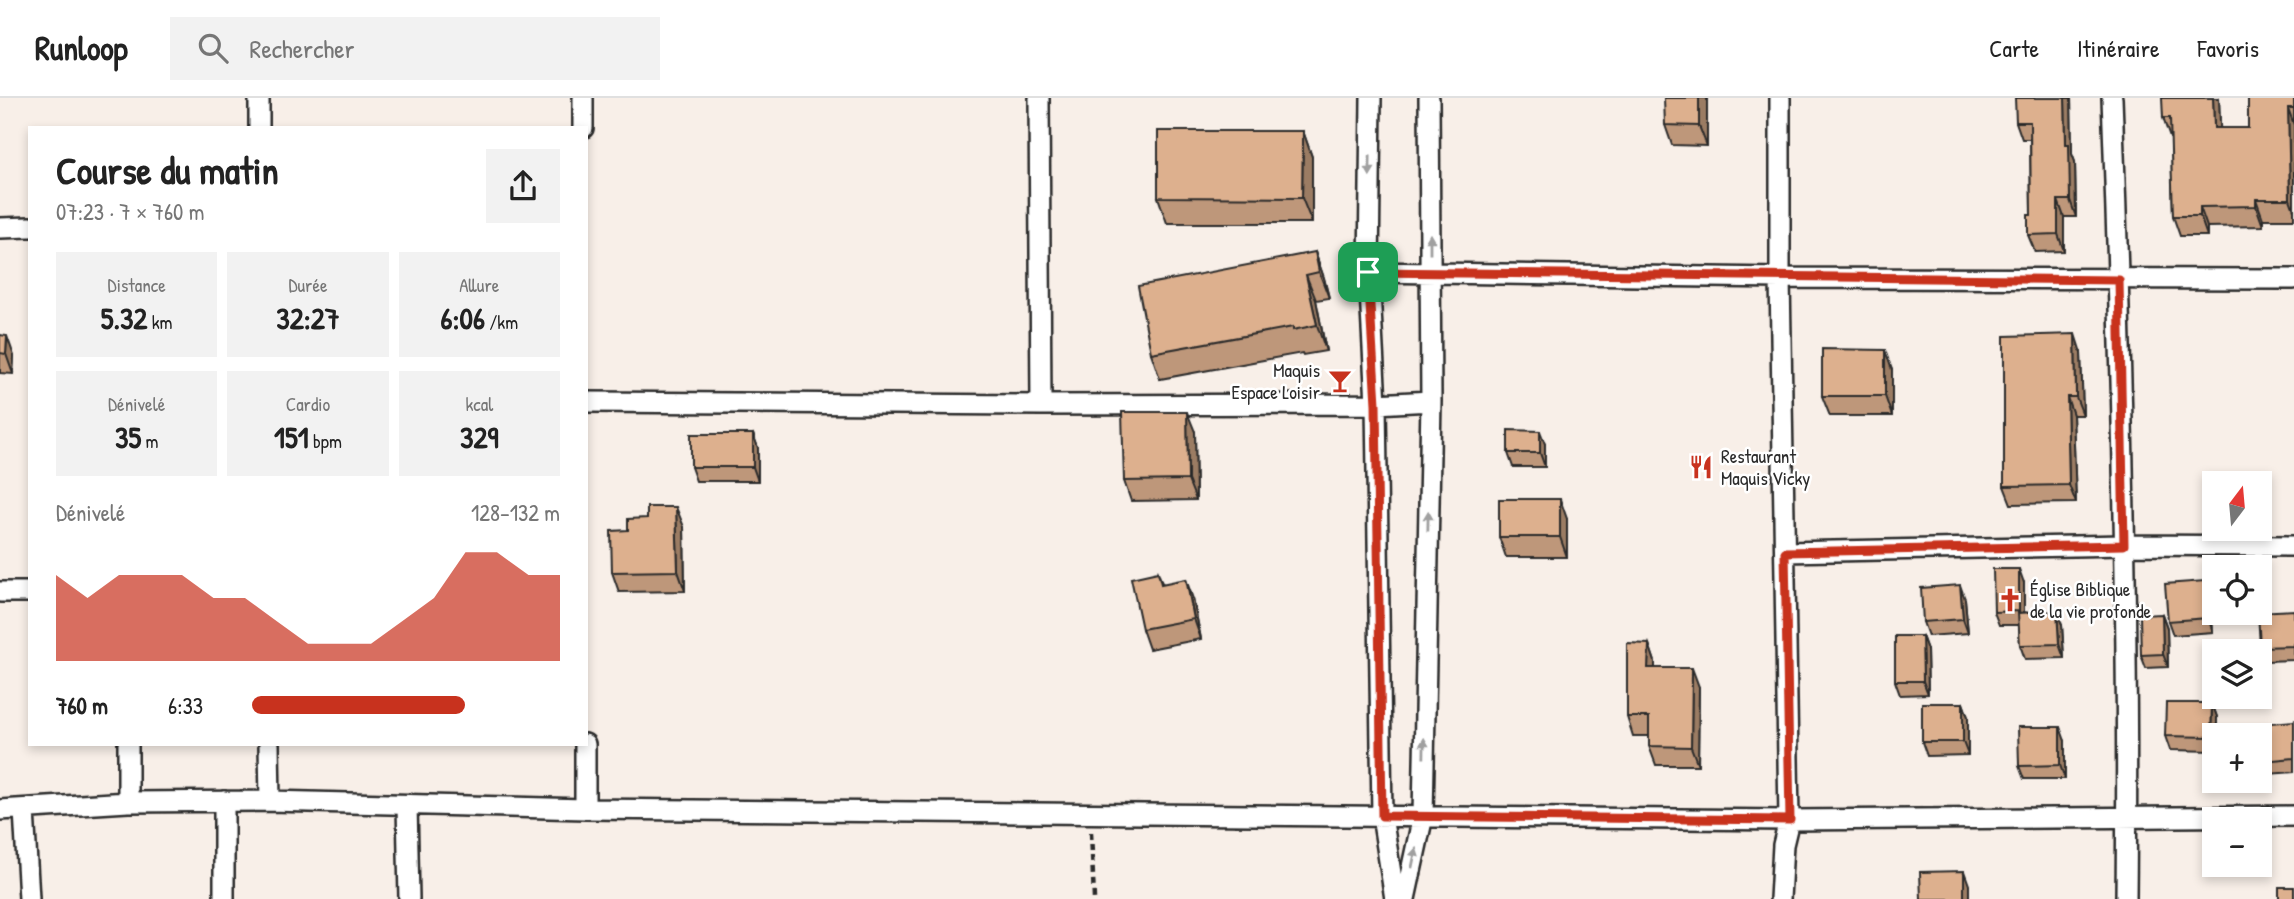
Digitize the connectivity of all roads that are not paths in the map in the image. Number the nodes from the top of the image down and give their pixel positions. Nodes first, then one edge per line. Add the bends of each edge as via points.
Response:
1 (259, 98) edge
2 (583, 98) edge
3 (1038, 98) edge
4 (1371, 98) edge
5 (1429, 98) edge
6 (1780, 98) edge
7 (2112, 98) edge
8 (259, 126) edge
9 (583, 126) edge
10 (0, 228) edge
11 (28, 228) edge
12 (1368, 272) junction
13 (1430, 273) junction
14 (1780, 278) junction
15 (2294, 279) edge
16 (2119, 280) junction
17 (1431, 401) junction
18 (588, 402) edge
19 (1376, 404) junction
20 (1041, 405) junction
21 (2124, 545) junction
22 (2294, 547) edge
23 (1785, 552) junction
24 (0, 592) edge
25 (28, 592) edge
26 (128, 746) edge
27 (269, 746) edge
28 (585, 746) edge
29 (270, 801) junction
30 (128, 802) junction
31 (224, 802) junction
32 (407, 805) junction
33 (585, 809) junction
34 (0, 810) edge
35 (24, 810) junction
36 (1382, 816) junction
37 (1423, 816) junction
38 (2127, 816) junction
39 (2294, 816) edge
40 (1790, 820) junction
41 (29, 899) edge
42 (224, 899) edge
43 (409, 899) edge
44 (1395, 899) edge
45 (1405, 899) edge
46 (1780, 899) edge
47 (2126, 899) edge

1 - 8 street
2 - 9 street
3 - 20 street
4 -> 12 street
13 -> 5 street
6 - 14 street
7 - 16 street
10 - 11 street
12 - 13 street
12 - 19 street
13 - 14 street
13 - 17 street
14 - 16 street
14 - 23 street
15 - 16 street
16 - 21 street
17 - 19 street
37 -> 17 street
18 - 20 street
19 - 20 street
19 - 36 street
21 - 22 street
21 - 23 street
21 - 38 street
23 - 40 street
24 - 25 street
26 - 30 street
27 - 29 street
28 - 33 street
29 - 31 street
29 - 32 street
30 - 31 street
30 - 35 street
31 - 42 street
32 - 33 street
32 - 43 street
33 - 36 street
34 - 35 street
35 - 41 street
36 - 37 street
36 - 44 street
37 - 40 street
45 -> 37 street
38 - 39 street
38 - 40 street
38 - 47 street
40 - 46 street via 1783,845

